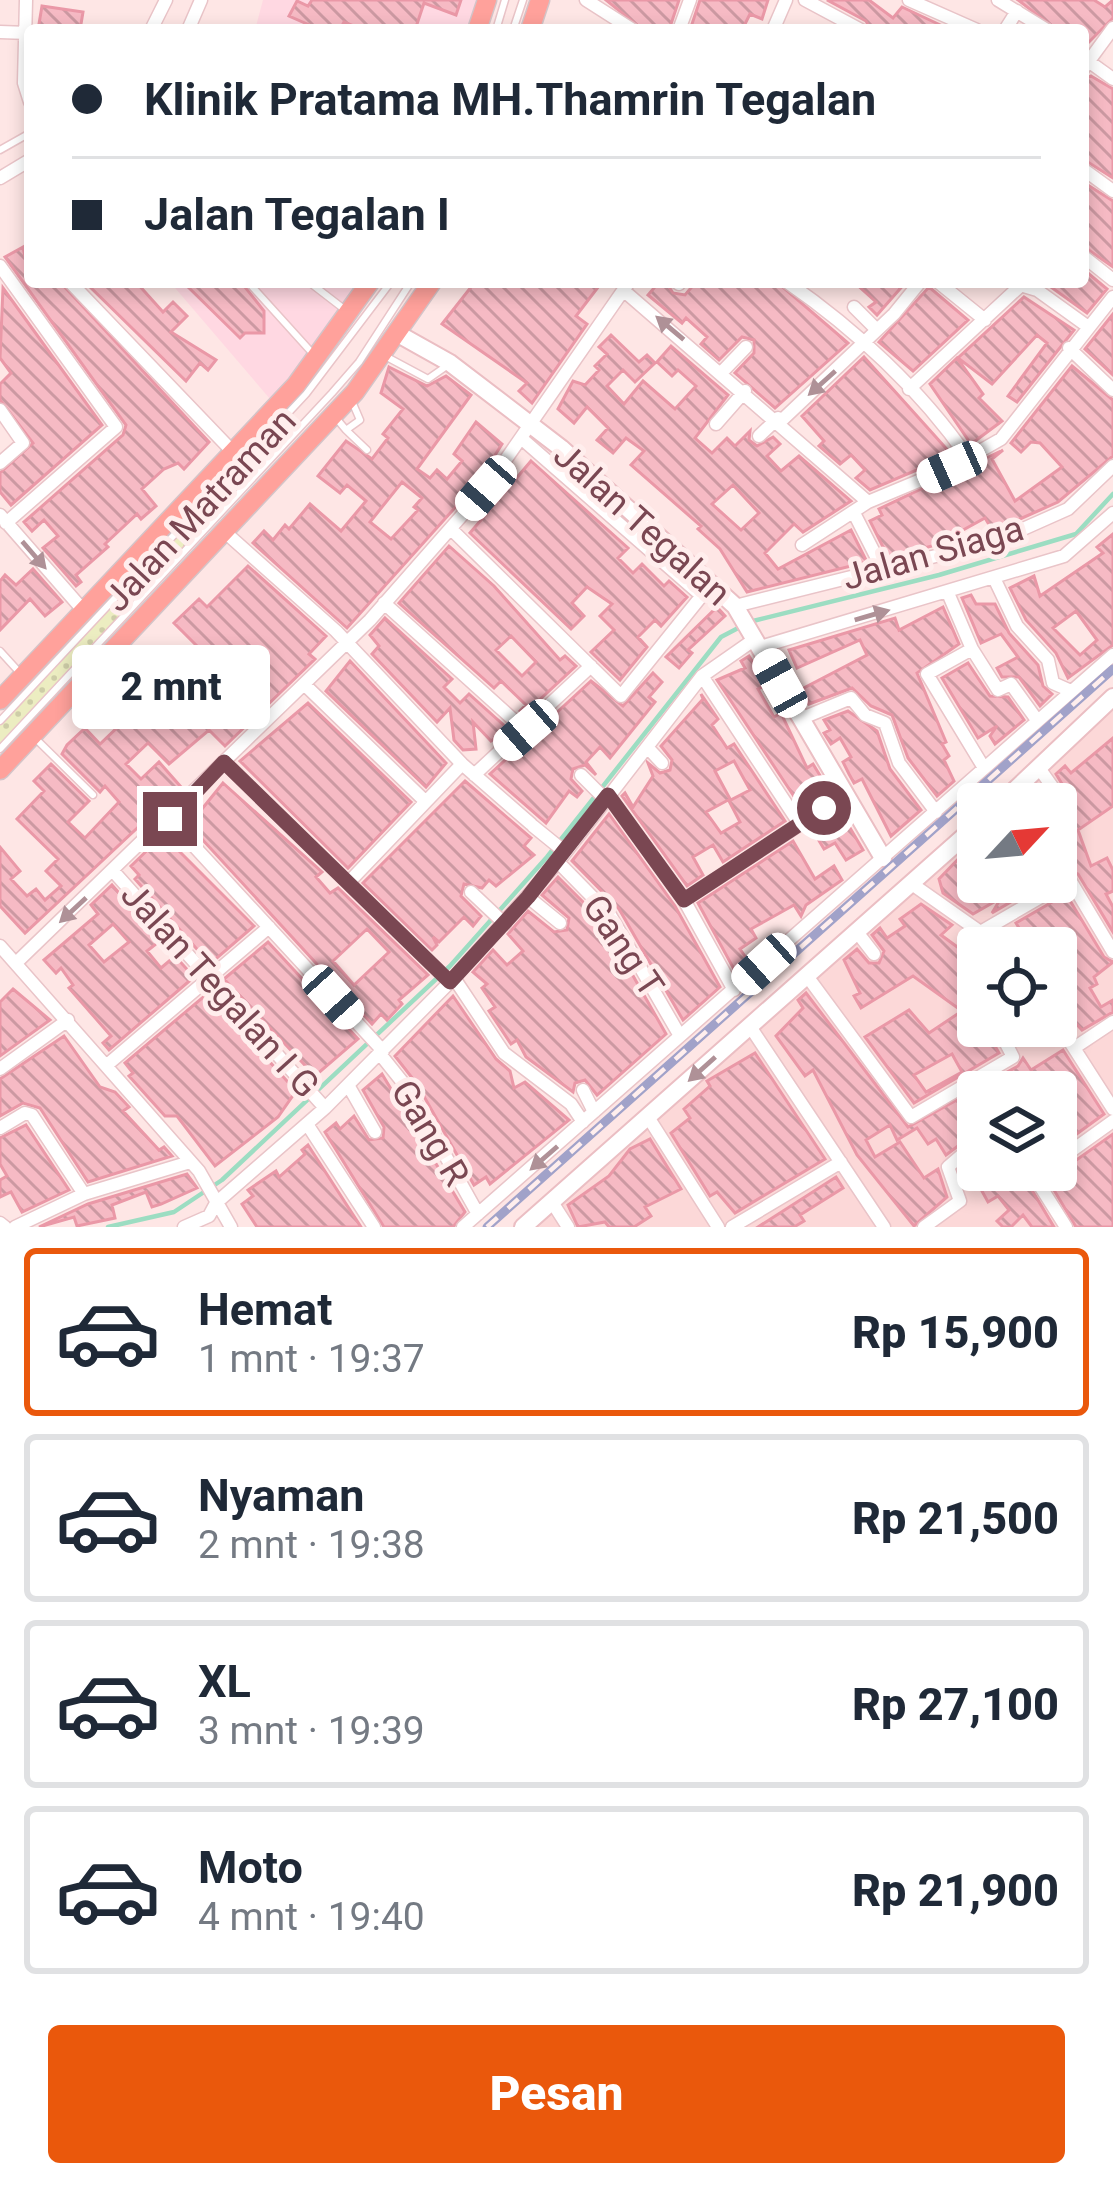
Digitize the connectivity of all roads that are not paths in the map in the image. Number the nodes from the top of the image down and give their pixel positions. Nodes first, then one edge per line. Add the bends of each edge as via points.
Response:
1 (586, 0) edge
2 (806, 0) edge
3 (909, 0) edge
4 (998, 0) edge
5 (1016, 11) junction
6 (623, 24) edge
7 (850, 24) edge
8 (963, 24) edge
9 (1008, 24) edge
10 (1037, 24) edge
11 (1113, 28) edge
12 (1089, 58) edge
13 (1089, 261) edge
14 (0, 266) edge
15 (1113, 280) edge
16 (76, 288) edge
17 (253, 288) edge
18 (317, 288) edge
19 (367, 288) edge
20 (386, 288) edge
21 (406, 288) edge
22 (428, 288) edge
23 (625, 288) edge
24 (628, 288) edge
25 (795, 288) edge
26 (915, 288) edge
27 (946, 288) edge
28 (1013, 288) edge
29 (1030, 288) edge
30 (1113, 297) edge
31 (854, 307) dead end
32 (351, 315) junction
33 (986, 320) junction
34 (1088, 326) junction
35 (403, 330) junction
36 (877, 330) junction
37 (864, 343) junction
38 (746, 346) dead end
39 (1069, 348) junction
40 (385, 356) junction
41 (317, 359) junction
42 (450, 363) junction
43 (722, 372) junction
44 (909, 389) junction
45 (1113, 390) edge
46 (745, 391) junction
47 (0, 410) edge
48 (779, 419) junction
49 (340, 423) junction
50 (716, 424) dead end
51 (525, 431) junction
52 (759, 436) dead end
53 (367, 450) dead end
54 (233, 452) junction
55 (968, 458) junction
56 (0, 463) edge
57 (1113, 466) edge
58 (868, 502) junction
59 (854, 513) junction
60 (1113, 513) edge
61 (3, 519) edge
62 (451, 529) junction
63 (226, 533) junction
64 (802, 545) dead end
65 (884, 572) junction
66 (994, 578) junction
67 (707, 589) junction
68 (948, 593) junction
69 (384, 603) junction
70 (83, 610) junction
71 (737, 610) junction
72 (757, 641) junction
73 (346, 643) junction
74 (972, 649) junction
75 (0, 651) edge
76 (1113, 655) edge
77 (591, 666) junction
78 (23, 676) junction
79 (702, 676) junction
80 (305, 685) junction
81 (1071, 691) junction
82 (0, 700) edge
83 (1111, 704) edge
84 (800, 719) junction
85 (1037, 720) junction
86 (0, 721) edge
87 (526, 730) junction
88 (32, 736) junction
89 (648, 748) junction
90 (0, 749) edge
91 (224, 762) junction
92 (662, 763) dead end
93 (462, 764) junction
94 (984, 768) junction
95 (1040, 769) junction
96 (0, 770) edge
97 (474, 775) junction
98 (581, 775) dead end
99 (1024, 783) edge
100 (1050, 783) edge
101 (93, 795) dead end
102 (844, 795) junction
103 (606, 797) junction
104 (425, 801) junction
105 (935, 812) junction
106 (170, 819) junction
107 (799, 823) junction
108 (957, 843) edge
109 (561, 854) junction
110 (883, 858) junction
111 (114, 872) junction
112 (350, 881) junction
113 (912, 884) junction
114 (471, 892) dead end
115 (528, 897) junction
116 (684, 900) junction
117 (1113, 915) edge
118 (560, 923) dead end
119 (505, 924) junction
120 (1097, 925) junction
121 (269, 927) junction
122 (978, 927) edge
123 (988, 927) edge
124 (857, 932) junction
125 (0, 946) edge
126 (1113, 952) edge
127 (874, 953) dead end
128 (16, 963) junction
129 (807, 976) junction
130 (446, 977) junction
131 (208, 979) junction
132 (734, 990) junction
133 (68, 1020) junction
134 (1113, 1022) edge
135 (749, 1025) junction
136 (680, 1036) junction
137 (1008, 1047) edge
138 (1074, 1048) joint
139 (380, 1050) junction
140 (107, 1065) junction
141 (0, 1069) edge
142 (997, 1071) edge
143 (348, 1085) junction
144 (583, 1090) dead end
145 (957, 1096) edge
146 (321, 1103) junction
147 (1113, 1109) edge
148 (589, 1117) junction
149 (648, 1117) junction
150 (1113, 1121) edge
151 (307, 1124) junction
152 (0, 1128) edge
153 (375, 1132) dead end
154 (1077, 1147) edge
155 (957, 1159) edge
156 (842, 1164) junction
157 (195, 1166) junction
158 (1046, 1191) edge
159 (84, 1194) junction
160 (552, 1202) junction
161 (769, 1209) dead end
162 (214, 1211) edge
163 (478, 1214) junction
164 (15, 1227) edge
165 (184, 1227) edge
166 (230, 1227) edge
167 (374, 1227) edge
168 (463, 1227) edge
169 (523, 1227) edge
170 (568, 1227) edge
171 (718, 1227) edge
172 (732, 1227) edge
173 (884, 1227) edge
174 (924, 1227) edge
175 (1066, 1227) edge

1 - 6 street
2 - 7 street
3 - 8 street
4 - 5 street
5 - 9 street
5 - 10 street
11 - 12 street
13 - 15 street
14 - 61 street via 116,427
16 - 54 street
17 - 41 lane
18 - 32 lane
19 - 32 main road, Jalan Matraman
20 - 86 lane via 306,394
21 - 90 lane via 314,415
22 - 35 main road, Jalan Matraman
23 - 51 street
43 -> 24 street
25 - 37 street
26 - 36 street
27 - 33 street
28 - 33 street
29 - 34 street
30 - 34 street
31 - 36 street
32 - 41 main road, Jalan Matraman
33 - 44 street
34 - 39 street
35 - 40 main road, Jalan Matraman
35 - 42 street, Jalan Tegalan
36 - 37 street
37 - 44 street
37 -> 48 street
38 - 43 street
39 - 45 street
39 - 55 street via 1000,439
40 - 42 lane via 428,379
40 - 49 main road, Jalan Matraman
41 - 54 main road, Jalan Matraman
42 - 51 street, Jalan Tegalan
43 - 46 street
44 - 55 street
46 - 48 street
46 - 50 street
47 - 56 street via 23,443
48 - 52 street
48 - 58 street
49 - 53 lane
49 - 63 main road, Jalan Matraman
51 - 62 street
51 - 67 street, Jalan Tegalan
54 - 70 main road, Jalan Matraman
55 - 58 street
57 - 65 street, Jalan Siaga via 1068,509 997,541
58 - 59 street
59 - 64 street
59 - 65 street
60 - 66 street via 1064,556
61 -> 70 street
62 - 69 street
62 - 77 street
63 - 73 street, Gang T
63 - 88 main road, Jalan Matraman
65 - 71 street, Jalan Siaga
66 - 68 street
66 - 81 street via 1017,626 1048,660 1053,683
67 - 71 street, Jalan Tegalan
67 - 77 street via 624,695
72 -> 68 street
68 - 74 street
69 - 73 street
69 - 87 street
70 - 78 main road, Jalan Matraman
71 - 72 street, Jalan Tegalan
72 - 79 street
72 - 84 street, Jalan Tegalan
73 - 80 street
73 - 93 street, Gang T
74 - 85 street via 998,690 1011,684
74 - 94 street via 927,674
75 - 78 lane
76 - 81 street
77 - 87 street
78 - 82 main road, Jalan Matraman
79 - 89 street
79 - 107 street
80 - 91 street
80 - 104 street
81 - 85 street
83 - 95 street
84 - 102 street, Jalan Tegalan
84 - 105 street via 851,698 885,723 899,764
85 - 94 street
87 - 97 street
88 - 96 main road, Jalan Matraman
88 - 101 lane
89 - 92 street
89 - 103 street
91 - 106 street
91 - 112 street
93 - 97 street, Gang T
93 - 104 street
94 - 105 street
95 - 99 street
95 - 100 street
97 - 109 street, Gang T
98 - 103 street
102 - 107 street
102 - 110 street, Jalan Tegalan
103 - 109 street
103 - 116 street
104 - 112 street
105 - 110 street
106 - 111 street
106 - 121 street, Gang R
107 - 116 street
108 - 113 street
109 - 115 street
109 - 136 street, Gang T via 610,915
110 - 132 street
111 -> 128 street
111 - 131 street, Jalan Tegalan I G
112 - 130 street
113 - 122 street
113 - 124 street
114 - 119 street
115 - 118 street
115 - 119 street
116 - 132 street
117 - 120 street
119 - 130 street
120 - 123 street via 1070,880
120 - 126 street
121 - 131 street
121 - 139 street, Gang R
124 - 127 street
124 - 129 street
125 - 128 street
128 - 133 street
129 - 135 street
129 - 145 street via 911,1117
130 - 139 street
130 - 148 street via 518,1068
131 - 140 street
131 - 146 street, Jalan Tegalan I G
132 - 136 street
133 - 140 street
133 - 141 street
134 - 138 street
135 -> 149 street
135 - 156 street
136 - 148 street
137 - 142 street via 1013,1057
138 - 147 street
139 - 143 street
139 - 163 street, Gang R
140 - 157 street
143 - 146 street
143 - 153 street
144 - 148 street
146 - 151 street
148 -> 163 street
149 - 160 street
149 - 171 street
150 - 154 street
151 - 162 street
151 - 167 street
152 - 159 street via 32,1115
155 - 174 street via 947,1167 960,1201
156 - 161 street
156 - 172 street
156 - 173 street
157 - 159 street
157 - 162 street
158 - 175 street
159 - 164 street
160 - 169 street
160 - 170 street
162 - 165 street
162 - 166 street
163 - 168 street

